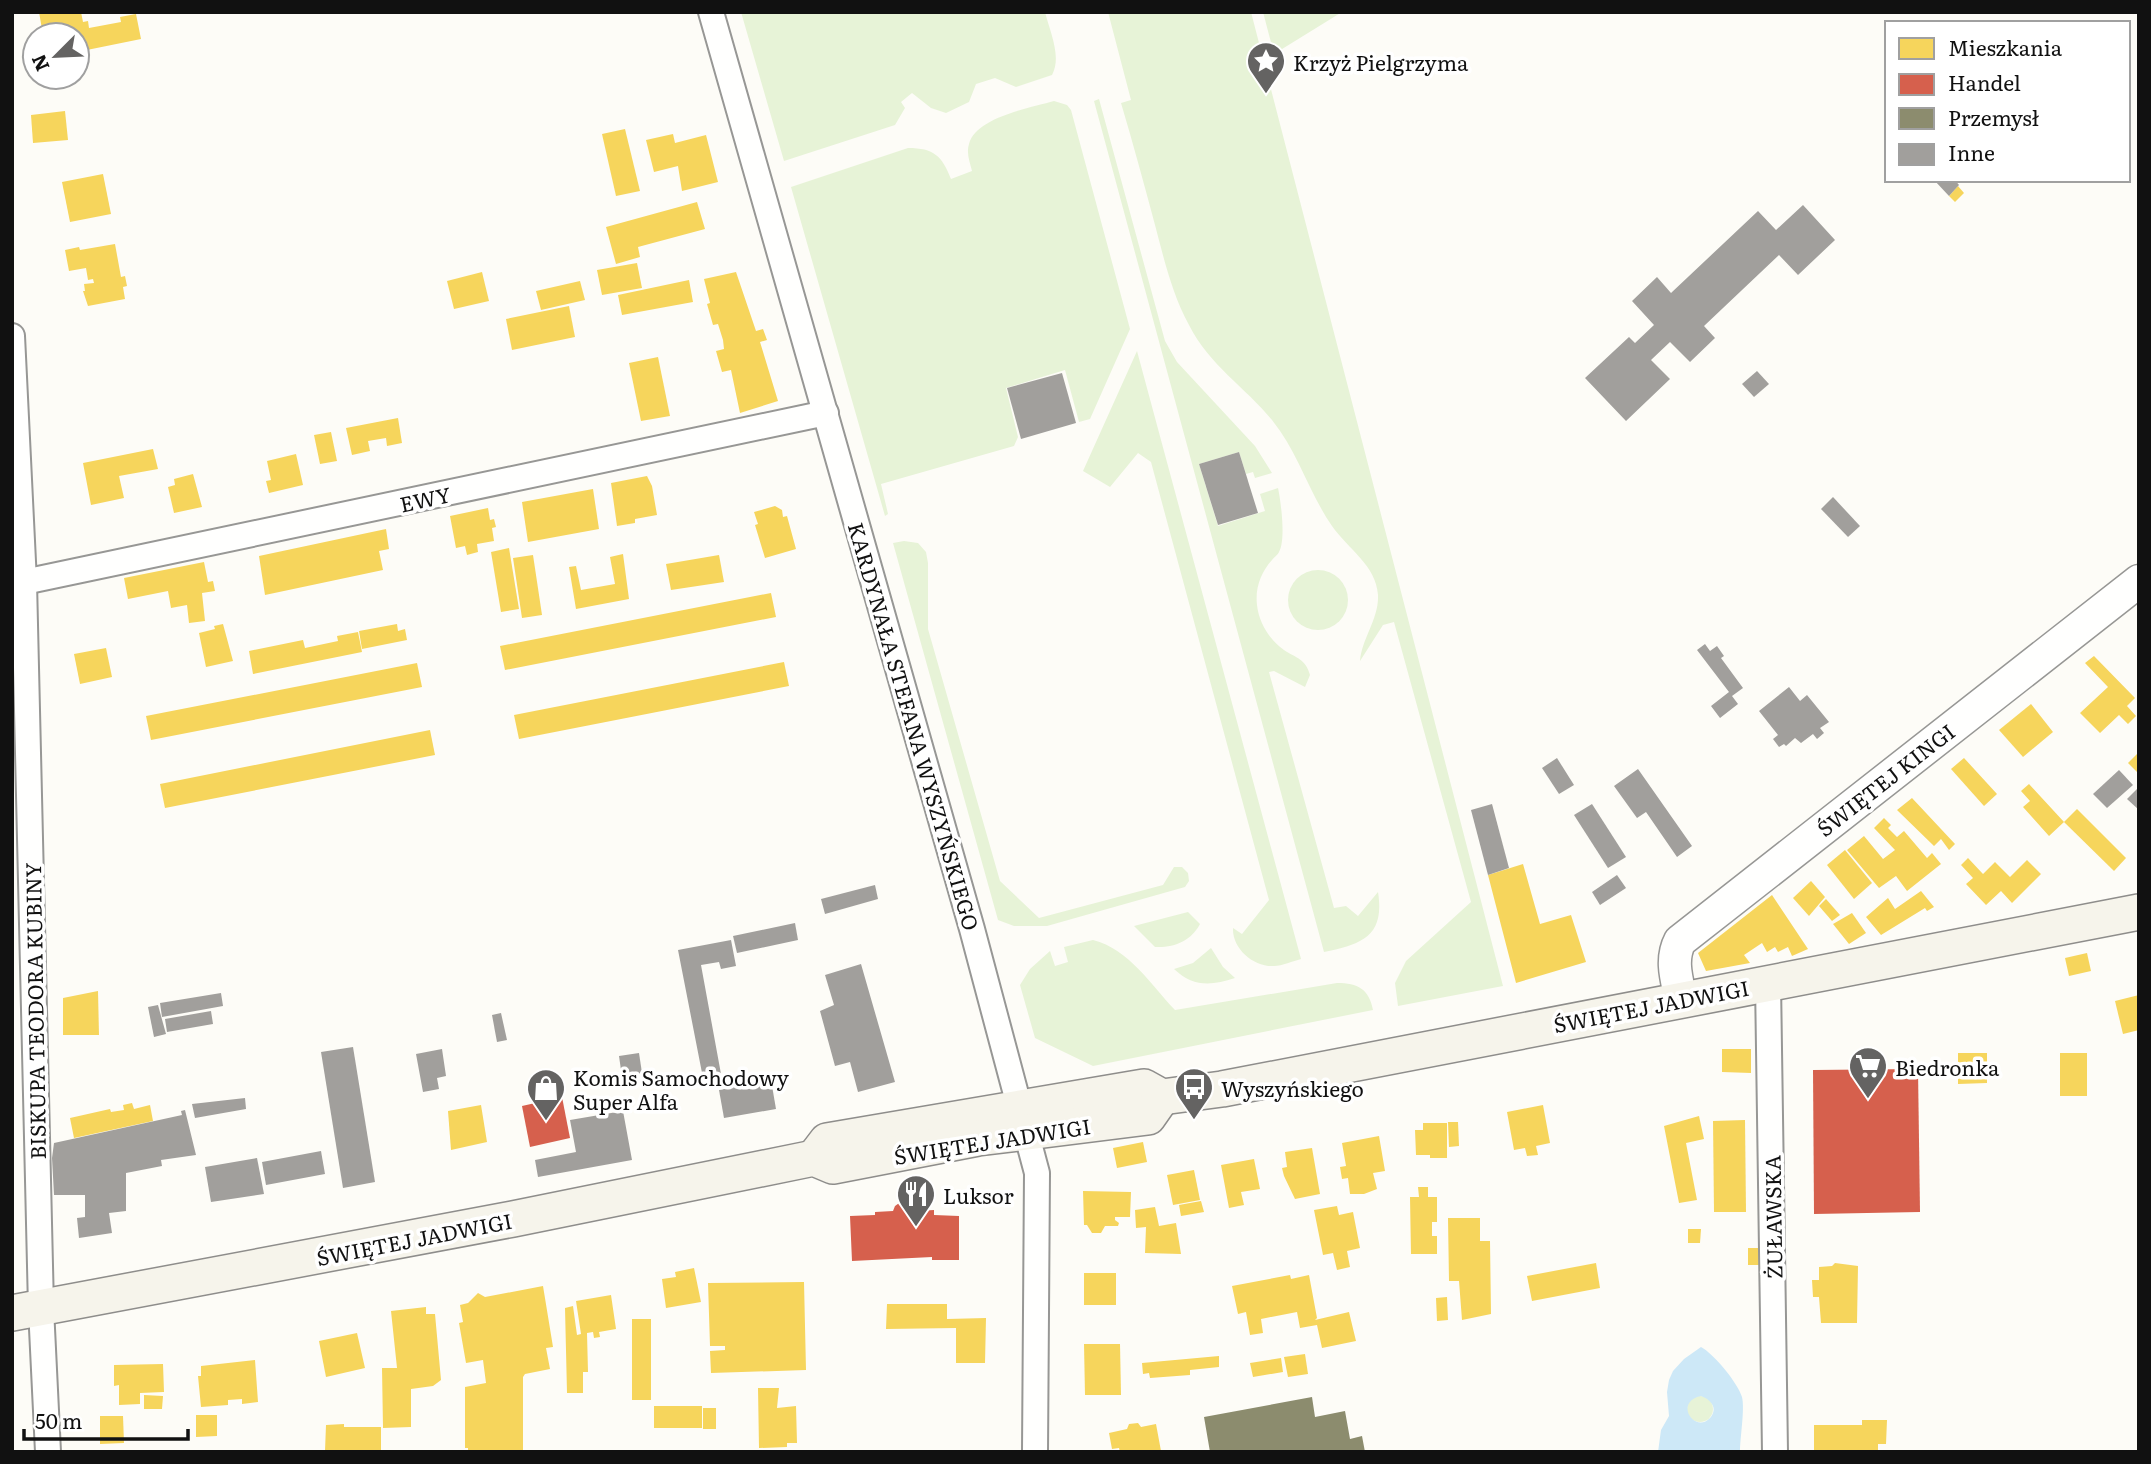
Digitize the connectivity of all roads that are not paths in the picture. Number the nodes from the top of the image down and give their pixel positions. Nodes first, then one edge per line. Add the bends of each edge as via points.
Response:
1 (711, 12) edge
2 (12, 336) edge
3 (826, 413) junction
4 (2139, 581) edge
5 (24, 582) junction
6 (2139, 912) edge
7 (1769, 982) junction
8 (1681, 1000) junction
9 (1024, 1120) junction
10 (27, 1310) edge
11 (48, 1452) edge
12 (1035, 1452) edge
13 (1775, 1452) edge

1 - 3 street, KARDYNAŁA STEFANA WYSZYŃSKIEGO
2 - 5 street, BISKUPA TEODORA KUBINY
3 - 5 street, EWY
3 - 9 street, KARDYNAŁA STEFANA WYSZYŃSKIEGO
4 - 8 street, ŚWIĘTEJ KINGI via 1680,941 1674,963
5 - 10 street, BISKUPA TEODORA KUBINY
6 - 7 main road, ŚWIĘTEJ JADWIGI
7 - 8 main road, ŚWIĘTEJ JADWIGI
7 - 13 street, ŻUŁAWSKA
8 - 9 main road, ŚWIĘTEJ JADWIGI via 1222,1089 1162,1097 1144,1087
9 - 10 main road, ŚWIĘTEJ JADWIGI via 827,1142 814,1158
9 - 12 street, KARDYNAŁA STEFANA WYSZYŃSKIEGO via 1037,1173
10 - 11 street, BISKUPA TEODORA KUBINY

